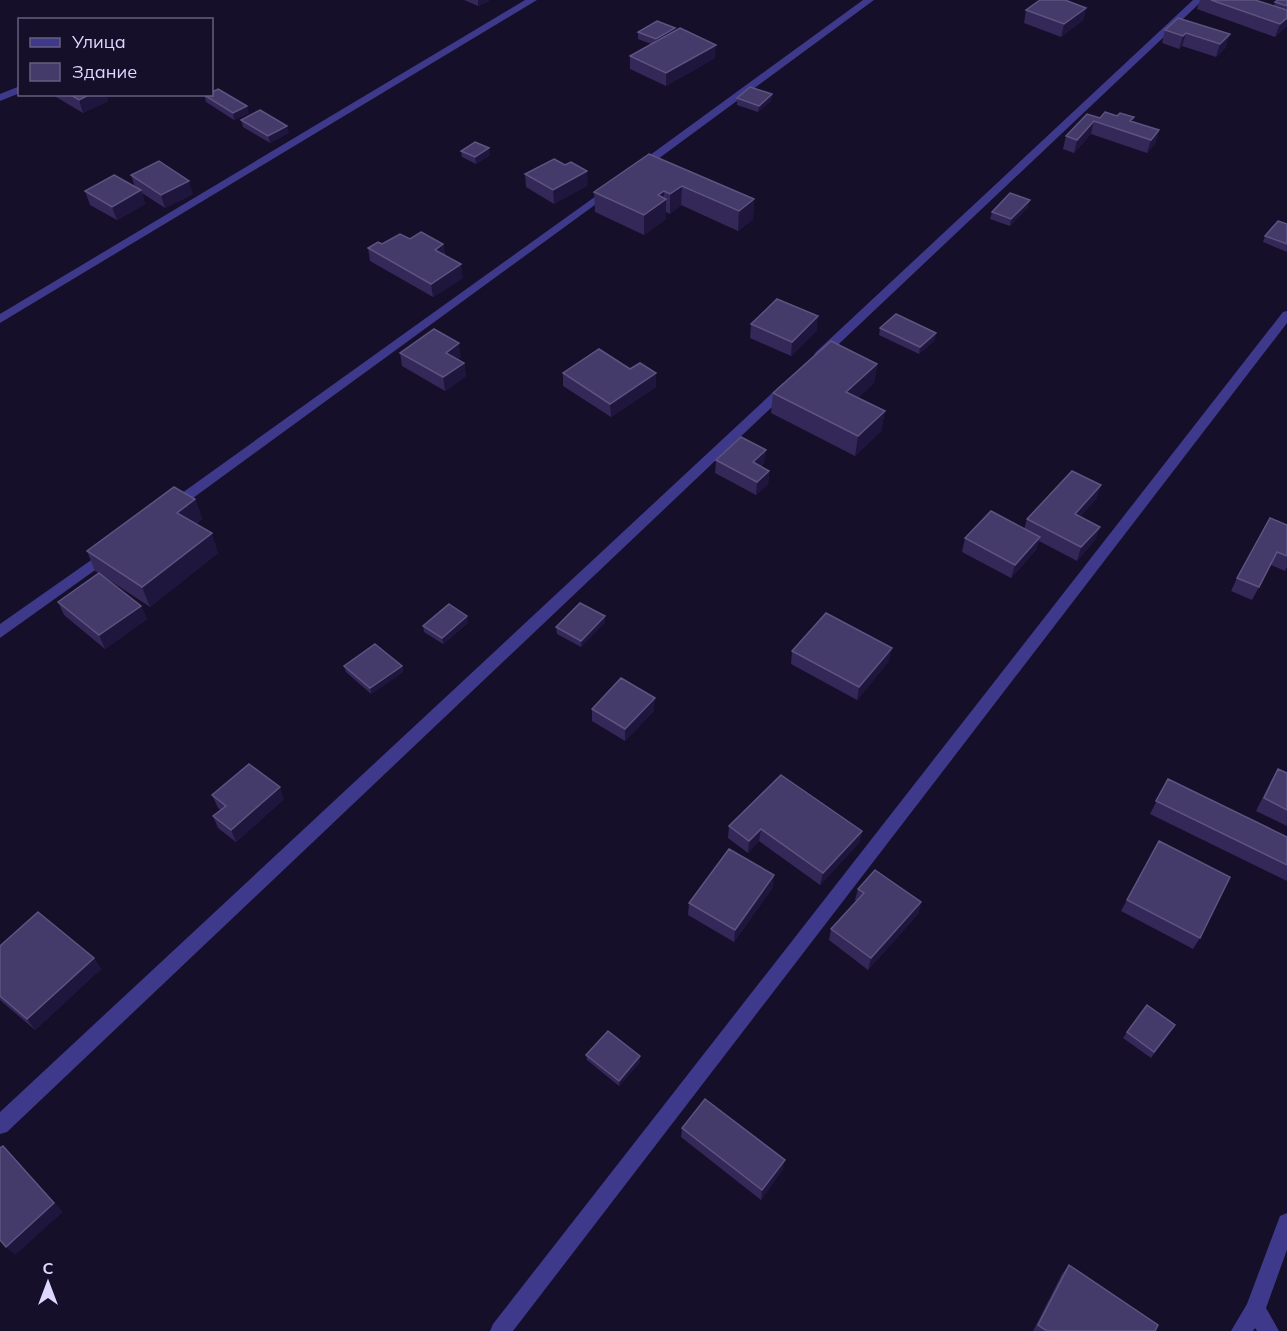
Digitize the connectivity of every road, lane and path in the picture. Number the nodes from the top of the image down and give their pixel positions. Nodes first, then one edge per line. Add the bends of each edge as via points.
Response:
1 (532, 0) edge
2 (869, 0) edge
3 (1198, 0) edge
4 (18, 90) edge
5 (0, 98) edge
6 (1287, 315) edge
7 (0, 319) edge
8 (813, 361) edge
9 (796, 378) edge
10 (164, 513) edge
11 (116, 548) edge
12 (0, 632) edge
13 (0, 1125) edge
14 (1287, 1222) edge
15 (1255, 1310) junction
16 (500, 1331) edge
17 (1241, 1331) edge
18 (1269, 1331) edge

1 - 7 street
2 - 10 street
3 - 8 street
4 - 5 street
6 - 16 street
9 - 13 street
11 - 12 street
14 - 15 street
15 - 17 street
15 - 18 street

